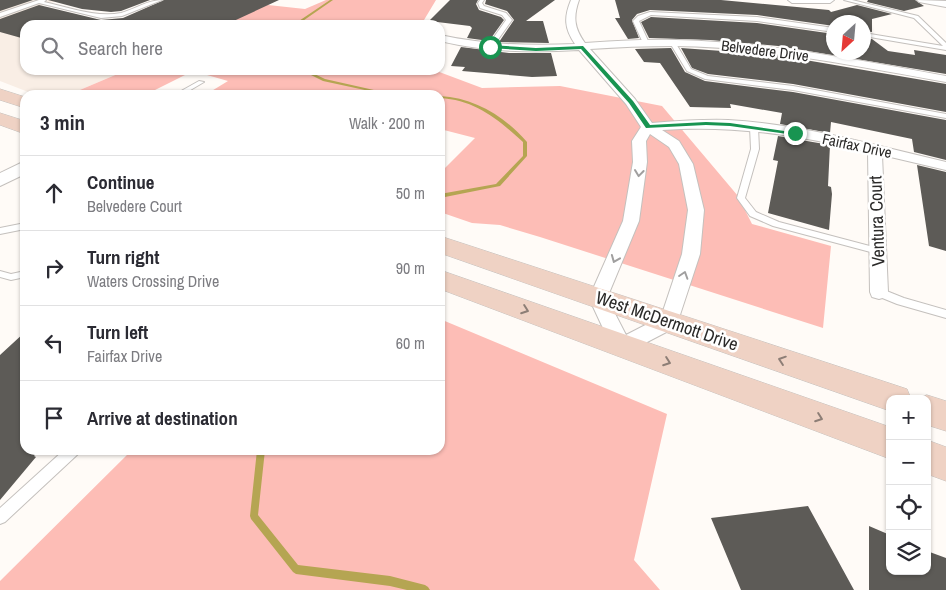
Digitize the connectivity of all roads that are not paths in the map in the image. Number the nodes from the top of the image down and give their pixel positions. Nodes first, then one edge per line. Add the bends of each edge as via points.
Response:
1 (160, 0) edge
2 (482, 0) edge
3 (574, 0) edge
4 (792, 0) edge
5 (830, 0) edge
6 (846, 0) edge
7 (923, 0) edge
8 (42, 1) edge
9 (946, 4) edge
10 (0, 15) edge
11 (826, 29) edge
12 (871, 36) edge
13 (445, 39) edge
14 (646, 43) junction
15 (673, 43) junction
16 (490, 47) junction
17 (582, 47) junction
18 (946, 47) edge
19 (946, 79) edge
20 (202, 82) dead end
21 (187, 90) edge
22 (0, 94) edge
23 (20, 100) edge
24 (946, 116) edge
25 (0, 119) edge
26 (20, 126) edge
27 (648, 127) junction
28 (754, 127) junction
29 (875, 150) junction
30 (20, 153) edge
31 (0, 163) edge
32 (946, 166) edge
33 (20, 170) edge
34 (0, 180) edge
35 (20, 227) edge
36 (0, 231) edge
37 (445, 246) edge
38 (878, 251) junction
39 (0, 274) edge
40 (20, 275) edge
41 (445, 281) edge
42 (879, 292) joint
43 (598, 298) junction
44 (946, 314) edge
45 (669, 322) junction
46 (621, 346) junction
47 (886, 396) edge
48 (931, 411) edge
49 (946, 416) edge
50 (886, 442) edge
51 (68, 455) edge
52 (931, 458) edge
53 (946, 464) edge
54 (0, 517) edge

1 - 8 lane via 122,14 102,16
2 - 16 lane via 482,7 504,14 509,20
3 - 17 street via 570,14 572,33
4 - 5 street
6 - 18 lane via 916,17
7 - 9 street
8 - 10 lane
11 - 14 lane via 757,19 650,13 636,21
12 - 18 lane
13 - 16 street, Belvedere Drive
14 - 15 street, Belvedere Drive
14 - 17 street, Belvedere Drive
15 - 19 street, Belvedere Drive via 764,49
15 - 24 lane via 689,70 707,78 793,88
16 - 17 street, Belvedere Drive
17 - 27 street via 631,102
20 - 21 lane
22 - 23 main road
25 - 26 main road
27 - 28 street, Fairfax Drive via 706,124
27 -> 43 street via 639,141 640,162 631,221
45 -> 27 street via 691,254 696,210 686,164 674,144
28 - 29 street, Fairfax Drive
28 - 38 lane via 755,149 742,198 753,214 776,224
29 - 32 street, Fairfax Drive
29 - 38 street, Ventura Court
30 - 31 street
33 - 34 street
35 - 36 lane
37 - 43 main road, West McDermott Drive
38 - 42 street, Ventura Court
39 - 40 lane
41 -> 46 main road
42 - 44 lane
43 - 45 main road, West McDermott Drive
43 - 46 street
45 - 46 street
47 -> 45 main road, West McDermott Drive
46 -> 50 main road
48 - 49 main road
51 - 54 lane
52 - 53 main road

